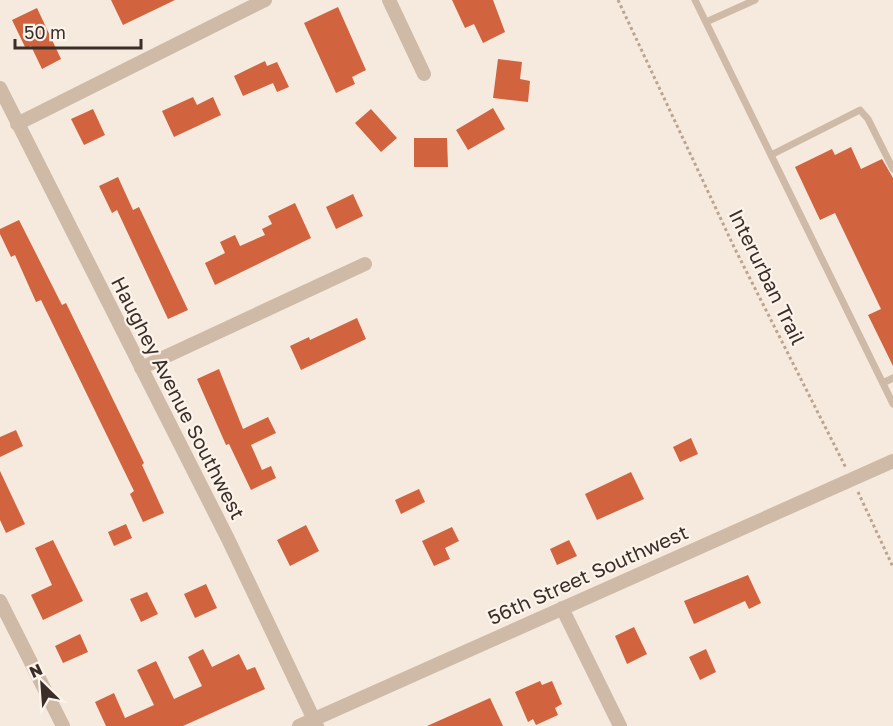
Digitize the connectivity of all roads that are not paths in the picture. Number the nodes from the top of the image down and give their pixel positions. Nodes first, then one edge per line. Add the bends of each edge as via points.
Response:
1 (265, 0) edge
2 (389, 0) edge
3 (695, 0) edge
4 (755, 0) edge
5 (706, 22) junction
6 (424, 74) dead end
7 (0, 88) edge
8 (18, 124) junction
9 (771, 155) junction
10 (893, 169) edge
11 (365, 264) dead end
12 (141, 368) junction
13 (893, 378) edge
14 (883, 383) junction
15 (893, 404) edge
16 (893, 461) edge
17 (0, 601) edge
18 (562, 608) junction
19 (315, 723) edge
20 (63, 726) edge
21 (299, 726) edge
22 (620, 726) edge

1 - 8 street
2 - 6 street
3 - 5 lane
4 - 5 lane
5 - 9 lane
7 - 8 street, Haughey Avenue Southwest
8 - 12 street, Haughey Avenue Southwest
9 - 10 lane via 860,110
9 - 14 lane
11 - 12 street
12 - 19 street, Haughey Avenue Southwest
13 - 14 lane
14 - 15 lane
16 - 18 street, 56th Street Southwest
17 - 20 street
18 - 19 street, 56th Street Southwest
18 - 22 street
19 - 21 street, 56th Street Southwest

